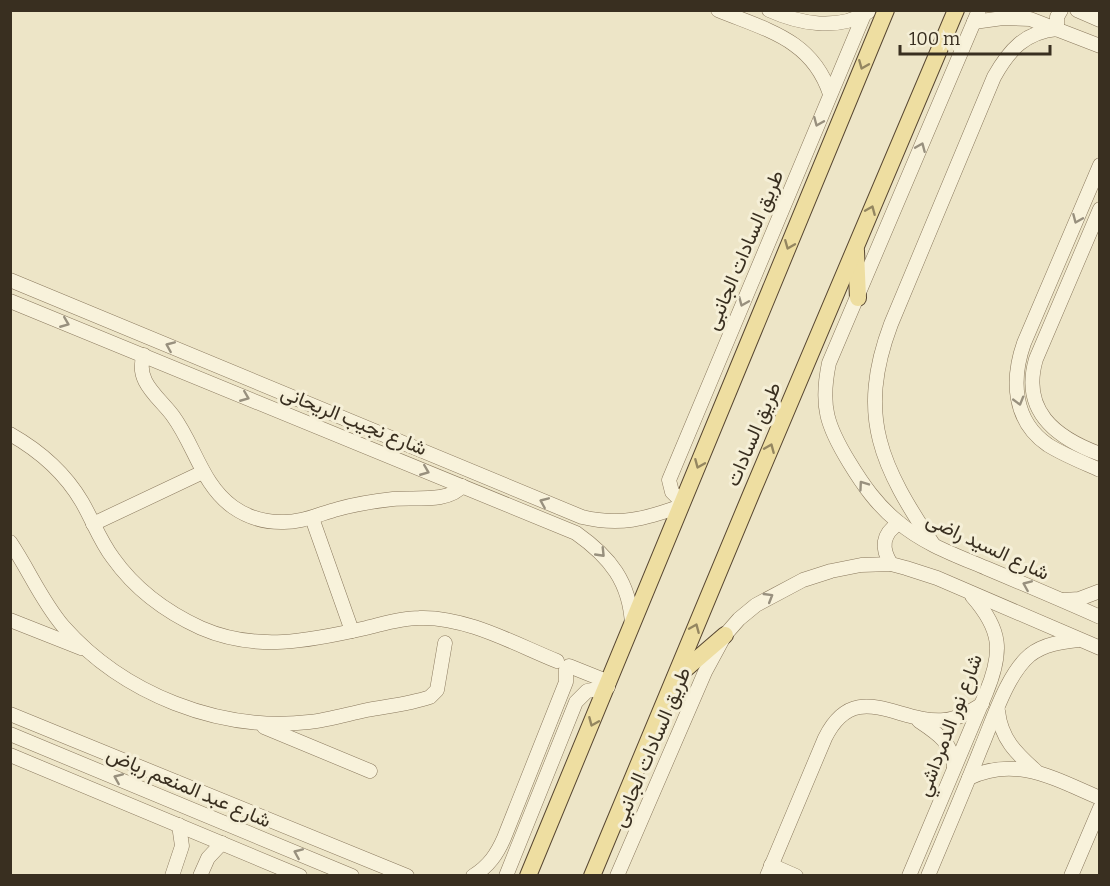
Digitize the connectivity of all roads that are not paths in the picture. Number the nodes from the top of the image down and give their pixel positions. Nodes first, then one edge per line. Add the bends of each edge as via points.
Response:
1 (718, 10) edge
2 (886, 10) edge
3 (956, 10) edge
4 (1061, 10) edge
5 (1077, 10) edge
6 (867, 12) edge
7 (774, 13) edge
8 (976, 16) edge
9 (1100, 20) edge
10 (1057, 29) junction
11 (771, 33) junction
12 (1100, 46) edge
13 (830, 94) junction
14 (1100, 165) edge
15 (1100, 209) edge
16 (855, 247) junction
17 (10, 280) edge
18 (858, 298) junction
19 (10, 301) edge
20 (144, 355) junction
21 (192, 356) junction
22 (185, 372) junction
23 (10, 434) edge
24 (1100, 454) edge
25 (1100, 470) edge
26 (203, 472) junction
27 (462, 486) junction
28 (682, 504) junction
29 (312, 518) junction
30 (582, 518) junction
31 (898, 523) junction
32 (93, 524) junction
33 (576, 533) junction
34 (10, 542) edge
35 (935, 547) junction
36 (891, 564) junction
37 (1100, 591) edge
38 (969, 592) junction
39 (1061, 600) junction
40 (1100, 617) edge
41 (10, 620) edge
42 (632, 627) junction
43 (352, 631) junction
44 (62, 633) junction
45 (725, 635) junction
46 (1081, 639) junction
47 (445, 643) dead end
48 (1098, 644) edge
49 (564, 665) junction
50 (673, 681) junction
51 (609, 684) junction
52 (984, 698) junction
53 (1000, 705) junction
54 (10, 714) edge
55 (915, 718) junction
56 (254, 722) junction
57 (310, 722) junction
58 (10, 734) edge
59 (302, 742) junction
60 (964, 746) junction
61 (980, 753) junction
62 (10, 755) edge
63 (62, 755) junction
64 (954, 768) junction
65 (370, 771) dead end
66 (1038, 772) junction
67 (54, 774) junction
68 (969, 778) junction
69 (1100, 798) edge
70 (1100, 808) edge
71 (179, 825) junction
72 (222, 843) junction
73 (769, 871) edge
74 (172, 876) edge
75 (200, 876) edge
76 (300, 876) edge
77 (352, 876) edge
78 (407, 876) edge
79 (473, 876) edge
80 (506, 876) edge
81 (528, 876) edge
82 (592, 876) edge
83 (617, 876) edge
84 (796, 876) edge
85 (909, 876) edge
86 (928, 876) edge
87 (1071, 876) edge

1 - 11 street
2 -> 28 main road, طريق السادات
16 -> 3 main road, طريق السادات
4 - 10 street
5 - 9 street
6 - 7 street via 826,24 806,23
6 - 13 street, طريق السادات الجانبى
7 - 11 street
8 - 10 street via 1030,19
18 -> 8 street
10 - 12 street
10 - 35 street via 1044,30 1019,43 994,77 891,324 878,365 875,408 882,450 898,489
11 - 13 street via 791,42 812,59
13 -> 28 street, طريق السادات الجانبى via 669,480 672,492
14 -> 25 street via 1024,343 1016,374 1019,405 1036,434 1063,454
15 - 24 street via 1038,352 1032,385 1039,412 1047,423 1073,442
16 - 18 main road
50 -> 16 main road, طريق السادات
21 -> 17 street, شارع نجيب الريحانى
31 -> 18 street, شارع السيد راضى via 859,479 837,442 824,404 829,363
19 -> 20 street, شارع نجيب الريحانى
20 - 22 street, شارع نجيب الريحانى
20 - 26 street via 143,380 174,418
21 - 22 street
30 -> 21 street, شارع نجيب الريحانى
22 -> 27 street, شارع نجيب الريحانى
23 - 32 street via 32,447 68,482
26 - 29 street via 222,498 249,516 280,522
26 - 32 street
27 - 29 street via 445,497 364,503
27 - 33 street, شارع نجيب الريحانى
28 - 30 street, شارع نجيب الريحانى via 637,520
28 - 42 main road, طريق السادات
29 - 43 street
30 - 33 street
31 - 35 street, شارع السيد راضى
31 - 36 street via 884,541
32 - 43 street via 112,558 142,590 174,614 204,629 275,643
33 -> 42 street, شارع نجيب الريحانى via 596,547 623,584 631,606
34 - 44 street
39 -> 35 street, شارع السيد راضى
36 - 38 street
45 -> 36 street via 756,605 803,580 861,565
37 - 39 street via 1079,599
38 - 46 street
38 - 52 street, شارع نور الدمرداشي via 988,615 998,649
39 - 40 street, شارع السيد راضى
41 - 44 street
42 - 51 main road, طريق السادات
43 - 49 street via 402,619 449,620
44 - 56 street via 128,680 172,702
45 - 50 main road
45 - 83 street, طريق السادات الجانبى via 705,672
46 - 48 street
46 - 53 street, شارع نور الدمرداشي via 1058,642 1030,655
47 - 57 street via 436,690 430,697
49 - 51 street
49 - 79 street via 566,682 498,852
50 - 82 main road, طريق السادات
51 - 80 street via 587,691 576,702
51 -> 81 main road, طريق السادات
52 - 53 street
52 - 55 street via 964,714 945,720
52 - 60 street, شارع نور الدمرداشي
53 - 61 street, شارع نور الدمرداشي
53 - 66 street via 999,723 1010,745
54 - 78 street
55 - 64 street via 947,742
55 - 73 street via 864,706 836,720
56 - 57 street
56 - 59 street
57 - 59 street
58 - 63 street, شارع عبد المنعم رياض
59 - 65 street
60 - 61 street
60 - 64 street, شارع نور الدمرداشي
61 - 68 street, شارع نور الدمرداشي
62 - 67 street, شارع عبد المنعم رياض
63 - 67 street
77 -> 63 street, شارع عبد المنعم رياض
64 - 85 street, شارع نور الدمرداشي
66 - 68 street via 993,768
66 - 69 street
67 - 71 street, شارع عبد المنعم رياض
68 - 86 street, شارع نور الدمرداشي
70 - 87 street
71 - 72 street, شارع عبد المنعم رياض
71 - 74 street via 182,846
72 - 75 street via 208,858
72 - 76 street, شارع عبد المنعم رياض
73 - 84 street

